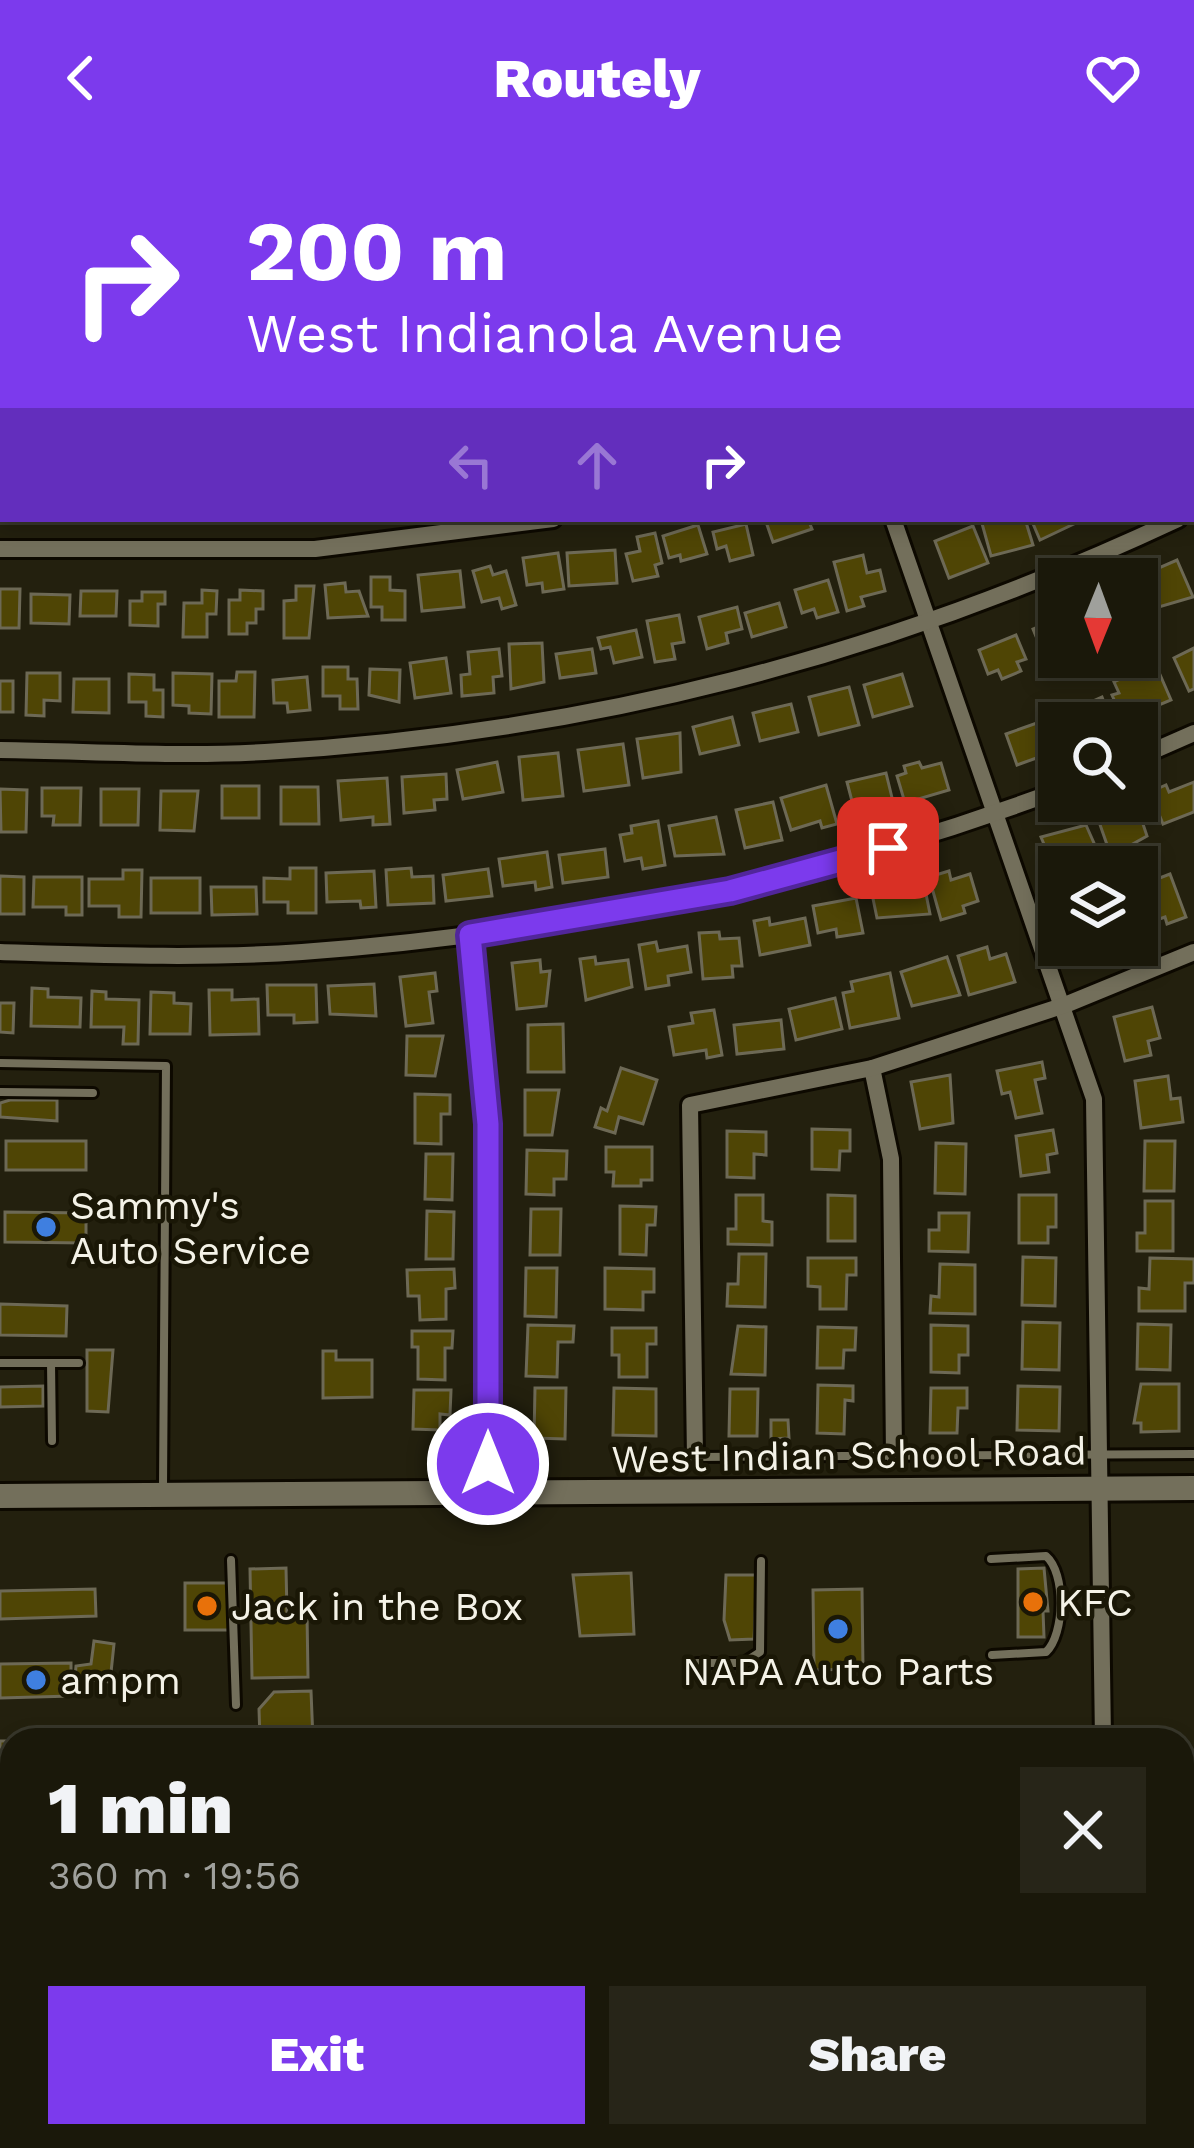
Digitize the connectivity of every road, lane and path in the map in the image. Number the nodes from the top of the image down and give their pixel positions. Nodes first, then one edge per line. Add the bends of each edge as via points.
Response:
1 (529, 522) edge
2 (894, 522) edge
3 (1172, 522) edge
4 (0, 549) edge
5 (931, 622) junction
6 (1194, 733) edge
7 (1158, 749) edge
8 (0, 750) edge
9 (1038, 798) edge
10 (997, 813) junction
11 (470, 935) junction
12 (0, 952) edge
13 (1194, 952) edge
14 (1065, 1005) junction
15 (0, 1064) edge
16 (872, 1068) junction
17 (0, 1091) edge
18 (93, 1093) dead end
19 (0, 1363) edge
20 (51, 1363) junction
21 (79, 1363) dead end
22 (52, 1441) dead end
23 (1194, 1454) edge
24 (1102, 1455) junction
25 (894, 1456) junction
26 (695, 1457) joint
27 (1194, 1488) edge
28 (1100, 1489) junction
29 (489, 1495) junction
30 (0, 1496) edge
31 (163, 1496) junction
32 (991, 1559) dead end
33 (231, 1560) dead end
34 (761, 1562) dead end
35 (992, 1654) dead end
36 (697, 1664) dead end
37 (236, 1705) dead end
38 (1103, 1728) edge

1 - 4 street via 316,549
2 - 5 street
3 - 5 street
5 - 8 street via 745,681 454,735 259,752
5 - 10 street
6 - 7 street
9 - 10 street
10 - 11 street via 730,891
10 - 14 street
11 - 12 street via 278,953
11 - 29 street via 488,1124
13 - 14 street
14 - 16 street
14 - 24 street via 1094,1100
15 - 31 lane via 166,1066
16 - 25 street via 891,1159
16 - 26 street via 690,1105
17 - 18 lane
19 - 20 lane
20 - 21 lane
20 - 22 lane
23 - 24 lane, West Indian School Road
24 - 25 lane, West Indian School Road
24 - 28 street
25 - 26 lane, West Indian School Road
27 - 28 main road, West Indian School Road
28 - 29 main road, West Indian School Road
28 - 38 street
29 - 31 main road, West Indian School Road
30 - 31 main road, West Indian School Road
32 - 35 lane via 1052,1559 1058,1601 1057,1638 1046,1652
33 - 37 lane
34 - 36 lane via 760,1652 743,1664

